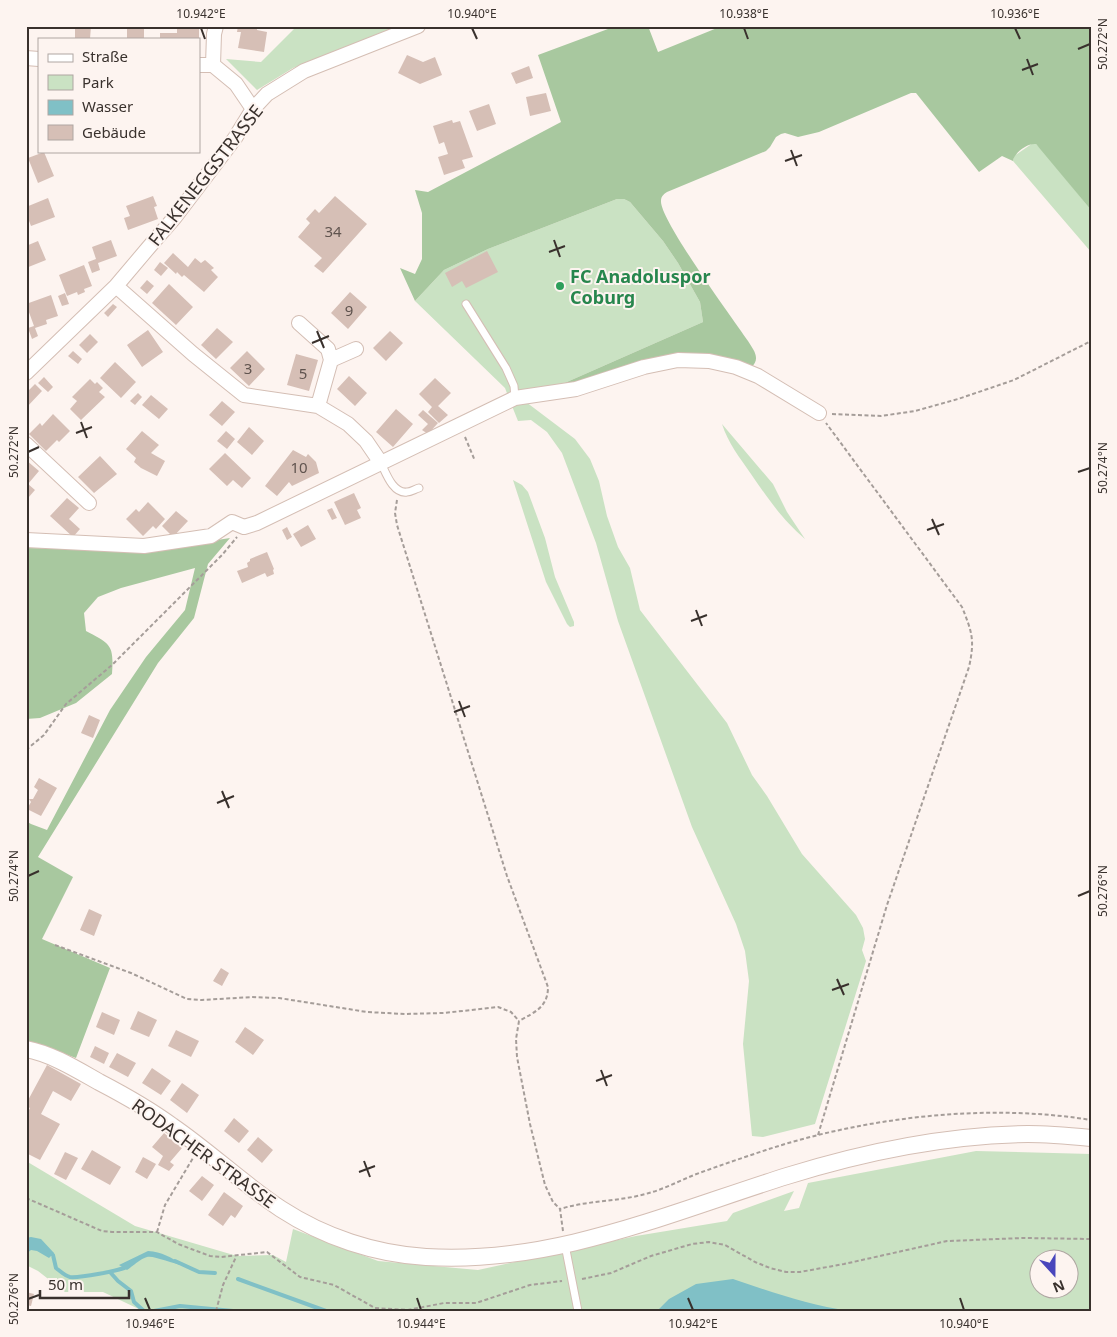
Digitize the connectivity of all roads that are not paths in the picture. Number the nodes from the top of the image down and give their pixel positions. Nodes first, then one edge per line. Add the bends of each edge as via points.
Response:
1 (216, 26) edge
2 (418, 26) edge
3 (200, 64) edge
4 (213, 65) junction
5 (253, 109) junction
6 (116, 286) junction
7 (466, 304) dead end
8 (299, 323) dead end
9 (356, 349) dead end
10 (331, 360) junction
11 (26, 373) edge
12 (515, 398) junction
13 (318, 406) junction
14 (819, 413) road end
15 (26, 444) edge
16 (381, 463) junction
17 (419, 488) dead end
18 (89, 503) dead end
19 (26, 540) edge
20 (26, 1049) edge
21 (1091, 1138) edge
22 (566, 1245) junction
23 (578, 1311) edge

1 - 4 street
2 - 5 street, FALKENEGGSTRASSE via 304,71 268,94
3 - 4 street
4 - 5 street via 236,84
5 - 6 street, FALKENEGGSTRASSE via 175,217
6 - 11 street, FALKENEGGSTRASSE
6 - 13 street via 244,395
7 - 12 lane via 506,368
8 - 10 street via 328,349
9 - 10 street
10 - 13 street
12 - 14 street via 576,389 644,367 678,360 709,361 758,376
12 - 16 street
13 - 16 street via 348,424 366,441
15 - 18 street
16 - 17 lane via 398,490 406,492
16 - 19 street via 257,523 244,527 232,522 211,536 144,546
20 - 22 street, RODACHER STRASSE via 61,1062 138,1103 279,1208 323,1232 355,1244 387,1252 460,1258 493,1257
21 - 22 street, RODACHER STRASSE via 1003,1135 903,1147 827,1165 640,1225
22 - 23 lane

